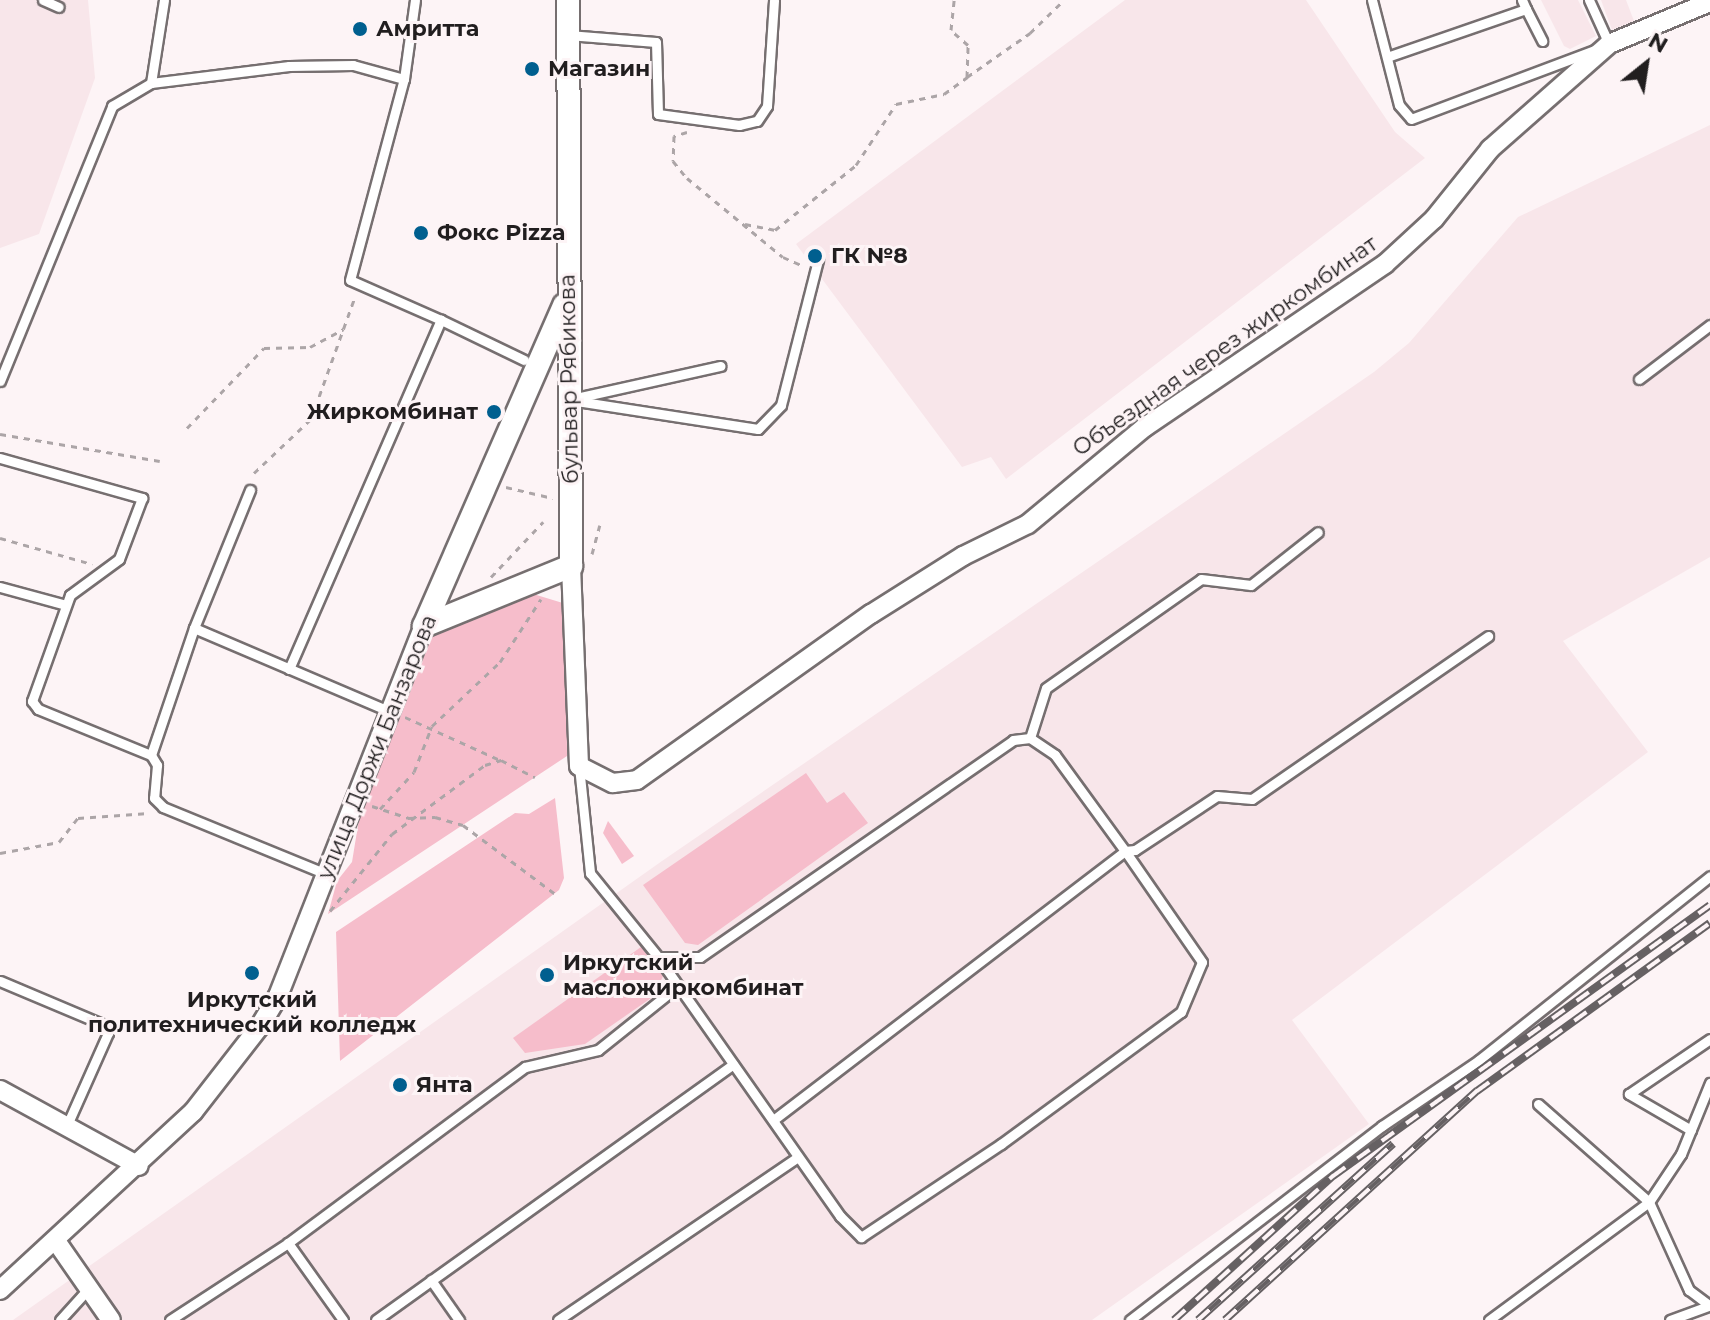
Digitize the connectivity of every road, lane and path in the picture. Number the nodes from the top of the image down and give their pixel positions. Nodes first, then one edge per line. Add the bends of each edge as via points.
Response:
1 (43, 0) edge
2 (164, 0) edge
3 (415, 0) edge
4 (568, 0) edge
5 (774, 0) edge
6 (954, 0) edge
7 (1064, 0) edge
8 (1372, 0) edge
9 (1589, 0) edge
10 (1710, 2) edge
11 (1524, 5) edge
12 (59, 7) dead end
13 (568, 35) junction
14 (1542, 41) dead end
15 (1609, 44) junction
16 (1387, 57) junction
17 (967, 77) junction
18 (404, 79) junction
19 (151, 83) junction
20 (695, 121) junction
21 (745, 224) junction
22 (818, 260) joint
23 (350, 280) junction
24 (567, 297) junction
25 (441, 320) junction
26 (1710, 325) edge
27 (346, 328) junction
28 (524, 360) dead end
29 (720, 366) dead end
30 (1639, 379) dead end
31 (0, 381) edge
32 (569, 400) junction
33 (187, 428) dead end
34 (0, 434) edge
35 (0, 458) edge
36 (160, 461) dead end
37 (254, 473) dead end
38 (487, 482) junction
39 (250, 490) dead end
40 (553, 498) dead end
41 (543, 522) dead end
42 (600, 525) dead end
43 (1318, 532) dead end
44 (0, 538) edge
45 (580, 566) junction
46 (107, 568) junction
47 (490, 578) dead end
48 (0, 587) edge
49 (543, 596) dead end
50 (66, 605) junction
51 (424, 626) junction
52 (194, 628) junction
53 (1488, 636) dead end
54 (289, 669) junction
55 (393, 713) junction
56 (432, 726) junction
57 (1030, 738) junction
58 (151, 755) junction
59 (501, 760) junction
60 (579, 766) junction
61 (535, 777) dead end
62 (364, 804) dead end
63 (163, 807) junction
64 (380, 809) junction
65 (412, 818) junction
66 (1125, 851) junction
67 (0, 853) edge
68 (326, 874) junction
69 (1710, 876) edge
70 (554, 893) dead end
71 (328, 914) dead end
72 (658, 957) junction
73 (0, 981) edge
74 (678, 986) junction
75 (1710, 1039) edge
76 (733, 1064) junction
77 (1710, 1083) edge
78 (0, 1090) edge
79 (1538, 1104) dead end
80 (773, 1120) junction
81 (68, 1123) junction
82 (1691, 1130) junction
83 (798, 1157) junction
84 (139, 1166) junction
85 (1649, 1202) junction
86 (56, 1241) junction
87 (288, 1243) junction
88 (431, 1280) junction
89 (89, 1288) junction
90 (0, 1290) edge
91 (1709, 1306) edge
92 (60, 1320) edge
93 (111, 1320) edge
94 (170, 1320) edge
95 (343, 1320) edge
96 (376, 1320) edge
97 (459, 1320) edge
98 (558, 1320) edge
99 (1130, 1320) edge
100 (1489, 1320) edge
101 (1670, 1320) edge

1 - 12 lane
2 - 19 lane
3 - 18 lane
4 - 13 street, бульвар Рябикова
5 - 20 lane via 767,106 757,121 739,125
6 - 17 path via 951,30 968,45
7 - 17 path via 1030,33
8 - 16 lane
9 - 15 lane
10 - 15 street, Объездная через жиркомбинат
11 - 14 lane
11 - 16 lane
13 - 20 lane via 656,42 658,114
13 - 24 street, бульвар Рябикова
15 - 16 lane via 1411,119 1399,105
15 - 60 street, Объездная через жиркомбинат via 1490,149 1434,219 1385,264 1145,427 1028,524 963,556 871,614 637,780 613,783
17 - 21 path via 944,94 896,104 856,165 775,230
18 - 19 lane via 340,65 234,69
18 - 23 lane
19 - 31 lane via 112,106
20 - 21 path via 692,131 674,136 673,161
21 - 22 path via 802,267
22 - 32 lane via 781,405 758,429
23 - 25 lane
23 - 27 path via 355,300
24 - 32 street, бульвар Рябикова
24 - 38 street, улица Доржи Банзарова
25 - 28 lane
25 - 54 lane
26 - 30 lane
27 - 33 path via 310,347 264,348
27 - 37 path via 311,419
29 - 32 lane
32 - 45 street, бульвар Рябикова
34 - 36 path
35 - 46 lane via 142,498 119,559
38 - 40 path
38 - 51 street, улица Доржи Банзарова
39 - 52 lane
41 - 47 path
42 - 45 path
43 - 57 lane via 1251,585 1201,579 1046,688
44 - 46 path
45 - 51 street
45 - 60 street, бульвар Рябикова
46 - 50 lane via 70,595
48 - 50 lane
49 - 56 path via 500,662
50 - 58 lane via 32,701 38,709
51 - 55 street, улица Доржи Банзарова
52 - 54 lane
52 - 58 lane
53 - 66 lane via 1252,799 1217,796 1135,850
54 - 55 lane
55 - 56 path
55 - 68 street, улица Доржи Банзарова
56 - 59 path
56 - 64 path via 414,772
57 - 66 lane via 1055,755
57 - 72 lane via 1013,740 700,957
58 - 63 lane via 157,765 154,798
59 - 61 path
59 - 65 path via 485,765
60 - 72 lane via 590,873
62 - 64 path
63 - 67 path via 140,817 109,812 78,818 59,842
63 - 68 lane
64 - 65 path
65 - 70 path via 435,817 463,825
65 - 71 path via 392,834
66 - 80 lane
66 - 83 lane via 1202,962 1181,1012 1001,1144 861,1237
68 - 84 street, улица Доржи Банзарова via 278,996 260,1026 193,1112
69 - 99 lane via 1479,1060 1382,1126
72 - 74 lane
73 - 81 lane via 104,1025 108,1033
74 - 76 lane
74 - 87 lane via 598,1050 525,1067
75 - 82 lane via 1629,1094
76 - 80 lane
76 - 88 lane
77 - 82 lane
78 - 81 street
79 - 85 lane
80 - 83 lane
81 - 84 street
82 - 85 lane
83 - 98 lane
84 - 86 street
85 - 91 lane via 1689,1290
85 - 100 lane
86 - 89 street
86 - 90 street
87 - 94 lane
87 - 95 lane
88 - 96 lane
88 - 97 lane
89 - 92 lane
89 - 93 street
91 - 101 lane

